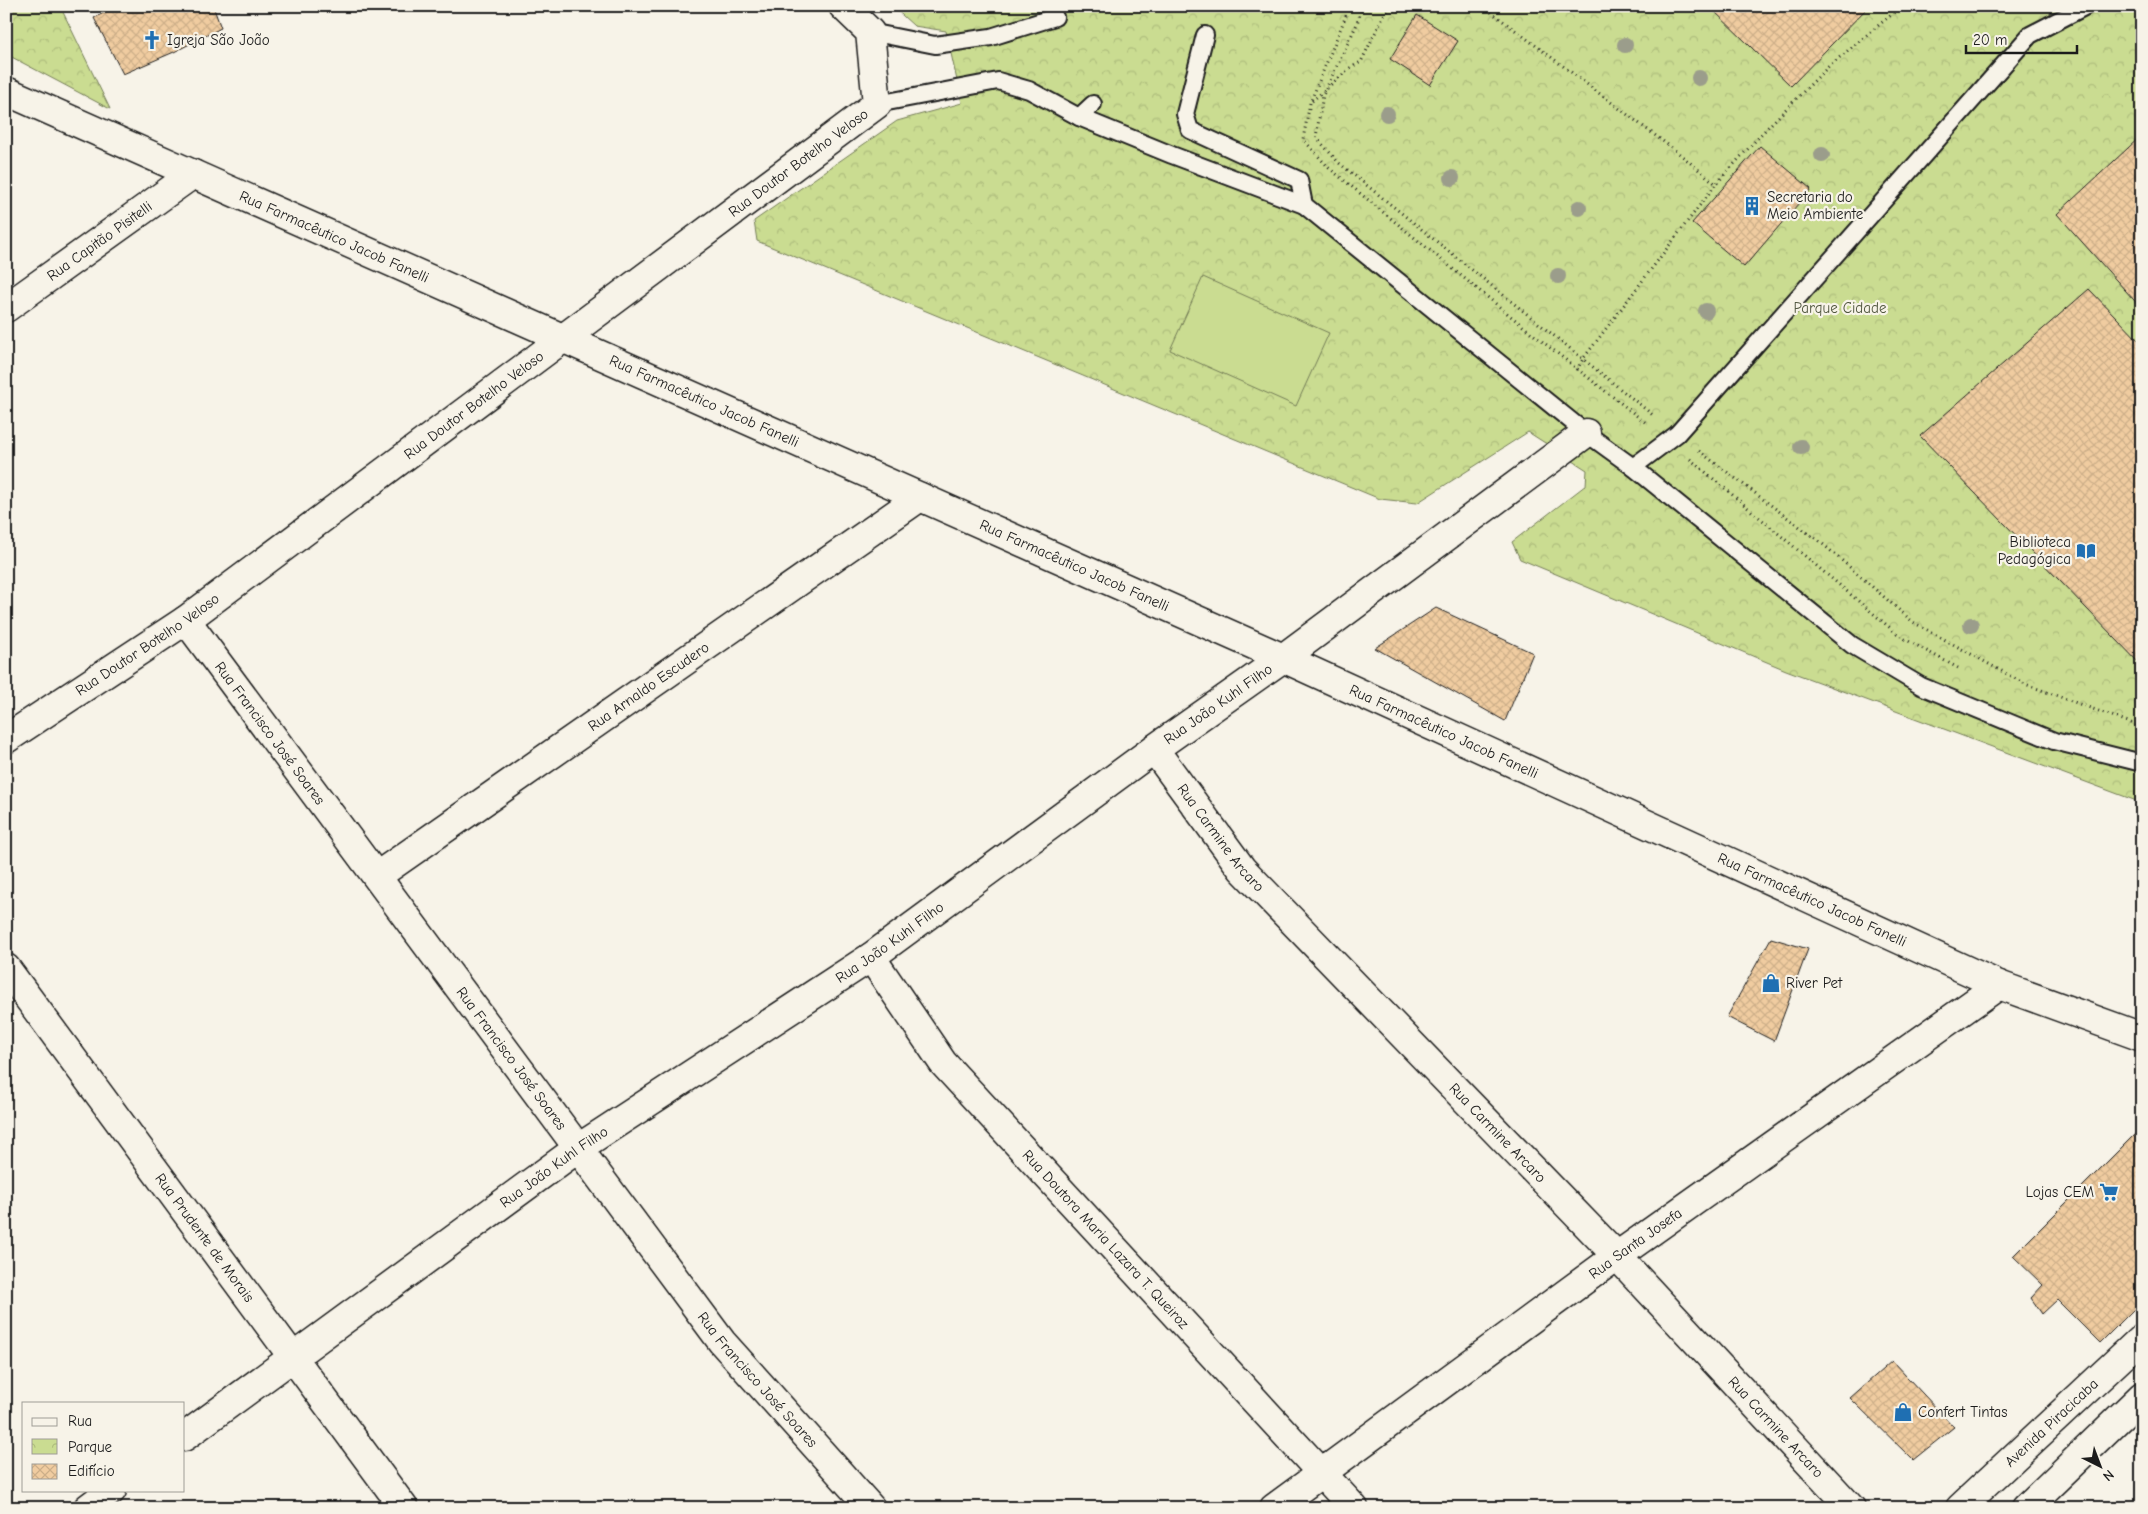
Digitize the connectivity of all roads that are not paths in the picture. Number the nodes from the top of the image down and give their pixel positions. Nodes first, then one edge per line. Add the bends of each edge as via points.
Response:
1 (843, 6) edge
2 (2086, 6) edge
3 (1055, 17) dead end
4 (870, 32) junction
5 (1206, 35) dead end
6 (6, 91) edge
7 (877, 104) junction
8 (1093, 104) dead end
9 (1079, 117) junction
10 (193, 174) junction
11 (1304, 205) junction
12 (6, 308) edge
13 (563, 338) junction
14 (1586, 433) junction
15 (1633, 467) junction
16 (920, 497) junction
17 (186, 620) junction
18 (1283, 658) junction
19 (6, 739) edge
20 (1154, 749) junction
21 (2142, 763) edge
22 (377, 876) junction
23 (872, 957) junction
24 (6, 968) edge
25 (1999, 985) junction
26 (2142, 1037) edge
27 (578, 1148) junction
28 (1617, 1256) junction
29 (2142, 1338) edge
30 (293, 1357) junction
31 (2142, 1396) edge
32 (185, 1436) edge
33 (1322, 1472) junction
34 (109, 1492) edge
35 (88, 1508) edge
36 (404, 1508) edge
37 (872, 1508) edge
38 (1274, 1508) edge
39 (1354, 1508) edge
40 (1851, 1508) edge
41 (1960, 1508) edge
42 (2026, 1508) edge

1 - 4 street
2 - 15 lane via 2030,35 1673,437
3 - 4 lane via 991,37 935,46
4 - 7 street, Rua Doutor Botelho Veloso
5 - 11 lane via 1185,114 1190,130 1299,180
6 - 10 street, Rua Farmacêutico Jacob Fanelli
7 - 9 lane via 998,81 1028,90
7 - 13 street, Rua Doutor Botelho Veloso
8 - 9 lane
9 - 11 lane
10 - 12 street, Rua Capitão Pisitelli
10 - 13 street, Rua Farmacêutico Jacob Fanelli
11 - 14 lane
13 - 16 street, Rua Farmacêutico Jacob Fanelli
13 - 17 street, Rua Doutor Botelho Veloso
14 - 15 lane
14 - 18 street, Rua João Kuhl Filho
15 - 21 lane via 1852,645 1914,681 2054,741
16 - 18 street, Rua Farmacêutico Jacob Fanelli
16 - 22 street, Rua Arnaldo Escudero
17 - 19 street, Rua Doutor Botelho Veloso
17 - 22 street, Rua Francisco José Soares
18 - 20 street, Rua João Kuhl Filho
18 - 25 street, Rua Farmacêutico Jacob Fanelli
20 - 23 street, Rua João Kuhl Filho
20 - 28 street, Rua Carmine Arcaro via 1242,869
22 - 27 street, Rua Francisco José Soares
23 - 27 street, Rua João Kuhl Filho
23 - 33 street, Rua Doutora Maria Lazara T. Queiroz via 943,1063
24 - 30 street, Rua Prudente de Morais
25 - 26 street, Rua Farmacêutico Jacob Fanelli
25 - 28 street, Rua Santa Josefa
27 - 30 street, Rua João Kuhl Filho
27 - 37 street, Rua Francisco José Soares via 722,1342
28 - 33 street, Rua Santa Josefa
28 - 40 street, Rua Carmine Arcaro
29 - 41 street, Avenida Piracicaba
30 - 32 street, Rua João Kuhl Filho
30 - 36 street, Rua Prudente de Morais
31 - 42 street
33 - 38 street, Rua Santa Josefa
33 - 39 street, Rua Doutora Maria Lazara T. Queiroz
34 - 35 street

